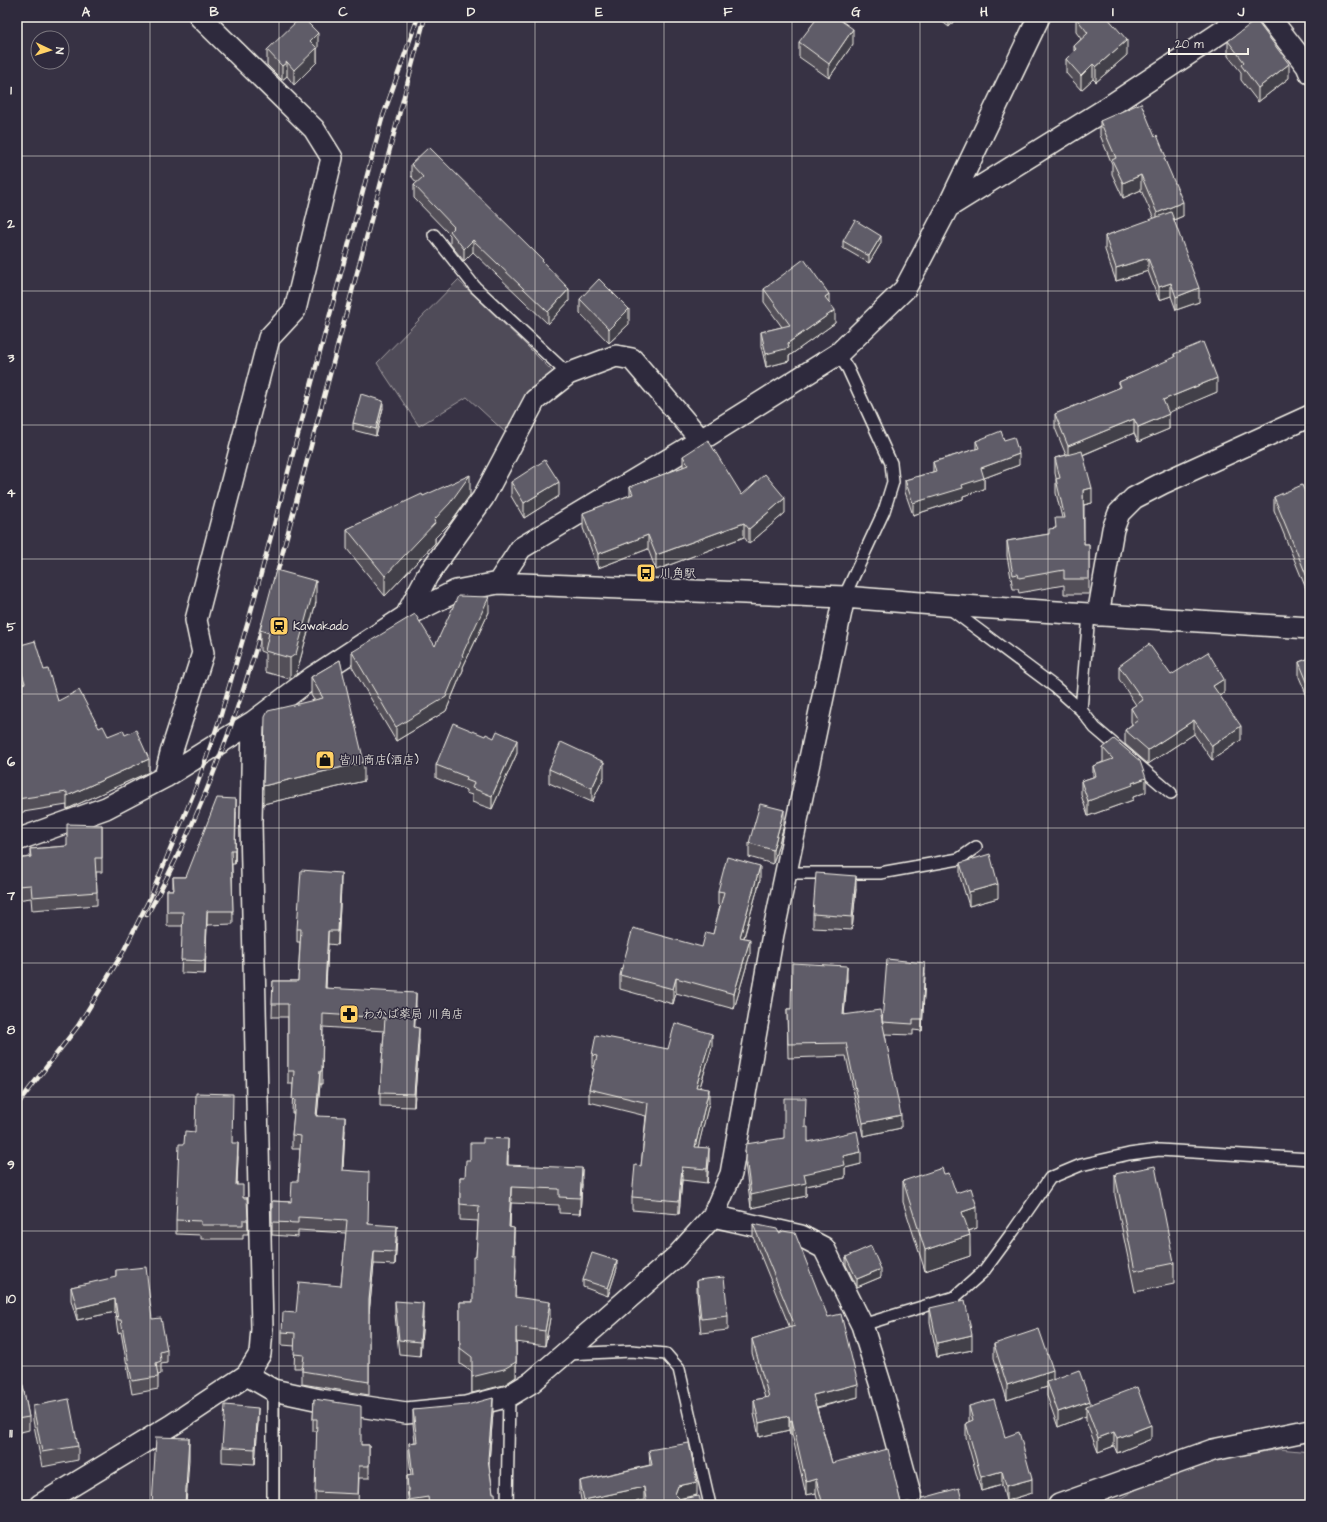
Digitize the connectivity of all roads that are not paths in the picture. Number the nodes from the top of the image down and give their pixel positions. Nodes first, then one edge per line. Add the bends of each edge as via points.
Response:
1 (200, 17) edge
2 (1039, 17) edge
3 (1244, 17) edge
4 (1269, 17) edge
5 (1310, 73) edge
6 (948, 206) junction
7 (434, 235) dead end
8 (838, 354) junction
9 (568, 374) junction
10 (1310, 416) edge
11 (701, 440) junction
12 (498, 583) junction
13 (844, 596) junction
14 (946, 605) junction
15 (1093, 615) junction
16 (406, 616) junction
17 (1310, 628) edge
18 (1081, 710) junction
19 (253, 722) junction
20 (165, 777) junction
21 (1171, 794) dead end
22 (17, 840) edge
23 (976, 847) dead end
24 (786, 873) junction
25 (1310, 1159) edge
26 (713, 1216) junction
27 (862, 1325) junction
28 (564, 1354) junction
29 (247, 1375) junction
30 (273, 1390) junction
31 (509, 1396) junction
32 (1310, 1430) edge
33 (696, 1503) edge
34 (710, 1503) edge
35 (40, 1505) edge
36 (273, 1505) edge
37 (506, 1505) edge
38 (913, 1505) edge
39 (1059, 1505) edge

1 - 20 street via 314,129 332,158 295,310 269,338 196,620 203,653
2 - 6 street
3 - 6 street via 1100,112
4 - 5 street
6 - 8 street via 905,289
7 - 9 lane via 475,287
8 - 11 street
8 - 13 lane via 848,369 891,463 893,482 884,511
9 - 11 street via 616,356 632,359
9 - 16 street via 534,400 483,498 427,576
10 - 15 street via 1134,498 1119,513 1113,529
11 - 12 street via 521,548
12 - 13 street
12 - 16 street via 456,591
13 - 14 street
13 - 24 street
14 - 15 street
14 - 18 lane via 1055,687
15 - 17 street
15 - 18 lane
16 - 19 street via 313,677
18 - 21 lane via 1095,728
19 - 20 street
19 - 29 street via 251,824 262,1329 260,1354
20 - 22 street via 106,808
23 - 24 lane via 958,859 880,873
24 - 26 street via 731,1174
25 - 27 lane via 1159,1150 1081,1165 1050,1178 983,1272 955,1297
26 - 27 street via 801,1236 824,1248
26 - 28 street via 676,1256
27 - 38 street
28 - 31 street via 532,1382
28 - 34 lane via 631,1351 666,1354 679,1369
29 - 30 street
29 - 35 street via 172,1425
30 - 31 street via 406,1413 466,1407
30 - 36 lane
31 - 37 lane
32 - 39 street via 1213,1450
33 - 34 lane

